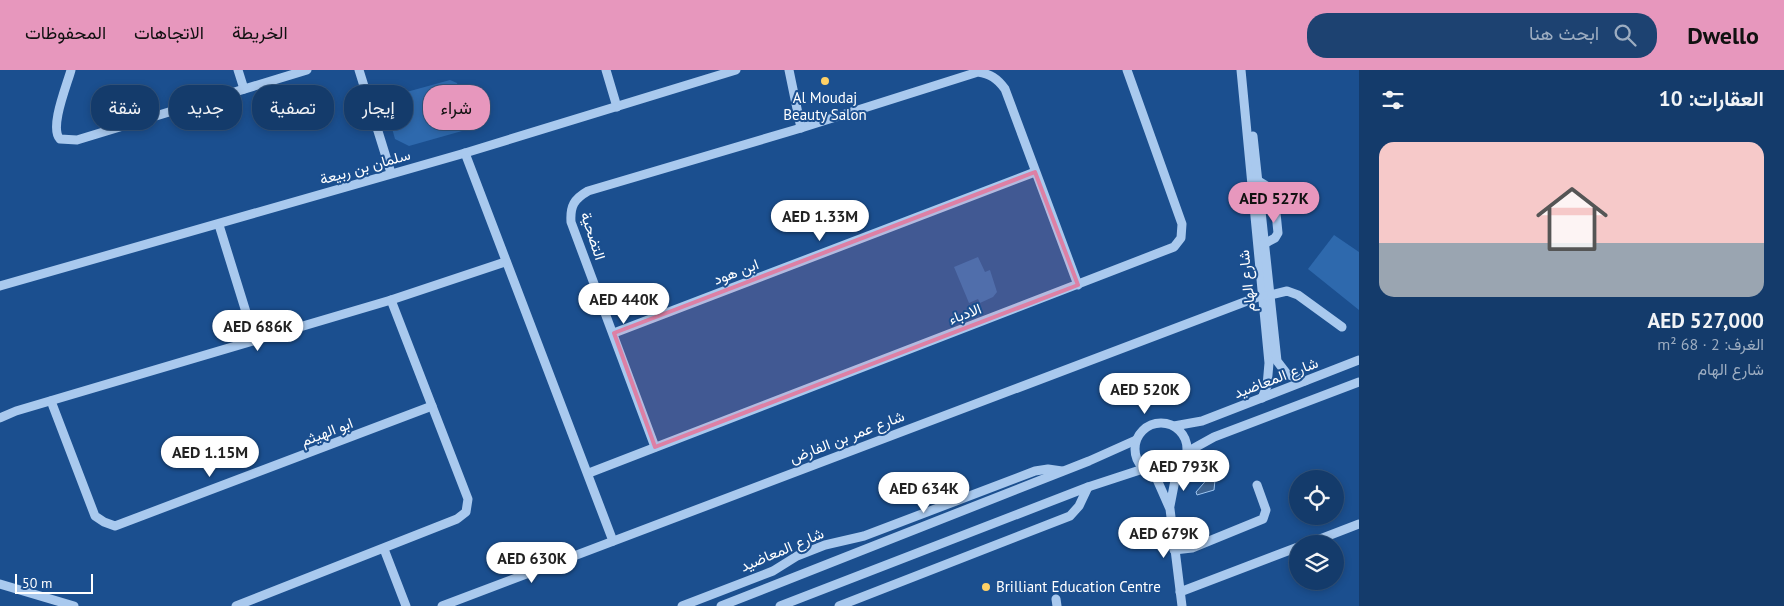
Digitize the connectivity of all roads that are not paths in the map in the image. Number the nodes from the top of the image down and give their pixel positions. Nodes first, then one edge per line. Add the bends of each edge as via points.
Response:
1 (71, 70) edge
2 (238, 70) edge
3 (307, 70) edge
4 (359, 70) edge
5 (606, 70) edge
6 (736, 70) edge
7 (789, 70) edge
8 (1127, 70) edge
9 (1243, 70) edge
10 (244, 89) junction
11 (617, 107) junction
12 (801, 128) junction
13 (464, 153) junction
14 (1035, 172) junction
15 (391, 173) junction
16 (1258, 180) junction
17 (218, 225) junction
18 (1264, 244) junction
19 (505, 262) junction
20 (1078, 285) junction
21 (0, 286) edge
22 (1266, 295) junction
23 (391, 300) junction
24 (1342, 327) dead end
25 (614, 334) junction
26 (255, 341) junction
27 (1359, 360) edge
28 (1305, 381) junction
29 (1359, 382) edge
30 (1262, 398) junction
31 (51, 401) junction
32 (432, 406) junction
33 (0, 418) edge
34 (1174, 426) junction
35 (1136, 440) junction
36 (655, 447) junction
37 (1187, 452) junction
38 (1143, 469) junction
39 (1177, 470) junction
40 (1065, 471) junction
41 (588, 473) junction
42 (1155, 475) junction
43 (1256, 485) dead end
44 (1088, 487) junction
45 (1170, 509) junction
46 (1359, 524) edge
47 (1330, 535) edge
48 (613, 541) junction
49 (384, 549) junction
50 (1174, 550) junction
51 (1289, 550) edge
52 (0, 584) edge
53 (1180, 592) junction
54 (74, 606) edge
55 (236, 606) edge
56 (406, 606) edge
57 (442, 606) edge
58 (682, 606) edge
59 (721, 606) edge
60 (782, 606) edge
61 (839, 606) edge
62 (1182, 606) edge

1 - 10 street via 55,130 60,139 77,140
2 - 10 street
3 - 10 street
4 - 15 street
5 - 11 street
6 - 11 street, سلمان بن ربيعة
7 - 12 street
8 - 20 street, الادباء via 1183,233 1174,247
9 - 16 street, شارع الهام
9 - 22 street, شارع الهام
11 - 13 street, سلمان بن ربيعة
12 - 14 street, التضحية via 978,72 984,73 993,76 1005,89
12 - 25 street, التضحية via 588,191 574,202 570,210 571,222
13 - 15 street, سلمان بن ربيعة
13 - 19 street
14 - 20 street, التضحية
14 - 25 street, ابن هود
15 - 17 street, سلمان بن ربيعة
16 - 18 street, شارع الهام
16 - 18 street via 1274,192 1278,233
17 - 21 street, سلمان بن ربيعة
17 - 26 street
18 - 22 street, شارع الهام
19 - 23 street
19 - 41 street
20 - 36 street, الادباء
22 - 24 street, شارع عمر بن الفارض via 1287,292 1298,295
22 - 28 street, شارع الهام via 1277,361 1287,374
22 - 30 street, شارع الهام via 1269,373
22 - 48 street, شارع عمر بن الفارض
23 - 26 street
23 - 32 street
25 - 36 street, التضحية
26 - 31 street
27 - 28 street, شارع المعاضيد
28 - 30 street, شارع المعاضيد
29 - 37 street via 1214,437
30 - 34 street, شارع المعاضيد via 1202,421
31 - 32 street, ابو الهيثم via 95,516 116,526
31 - 33 street
32 - 49 street via 468,499 467,508 457,519
34 - 35 street via 1165,423 1148,426
34 - 37 street via 1182,433
35 - 38 street via 1135,456
35 - 40 street, شارع المعاضيد
36 - 41 street, الادباء
37 - 39 street
38 - 42 street
38 - 44 street
39 - 42 street
39 - 45 street
40 - 58 street, شارع المعاضيد via 1035,471 864,536 825,545 797,556 773,571
40 - 59 street, شارع المعاضيد
41 - 48 street
42 - 45 street
43 - 50 street via 1266,510 1263,519 1192,548
44 - 60 street
44 - 61 street via 1070,516
45 - 50 street
46 - 47 street
48 - 57 street, شارع عمر بن الفارض
49 - 55 street
49 - 56 street
50 - 53 street
51 - 53 street
52 - 54 street
53 - 62 street

